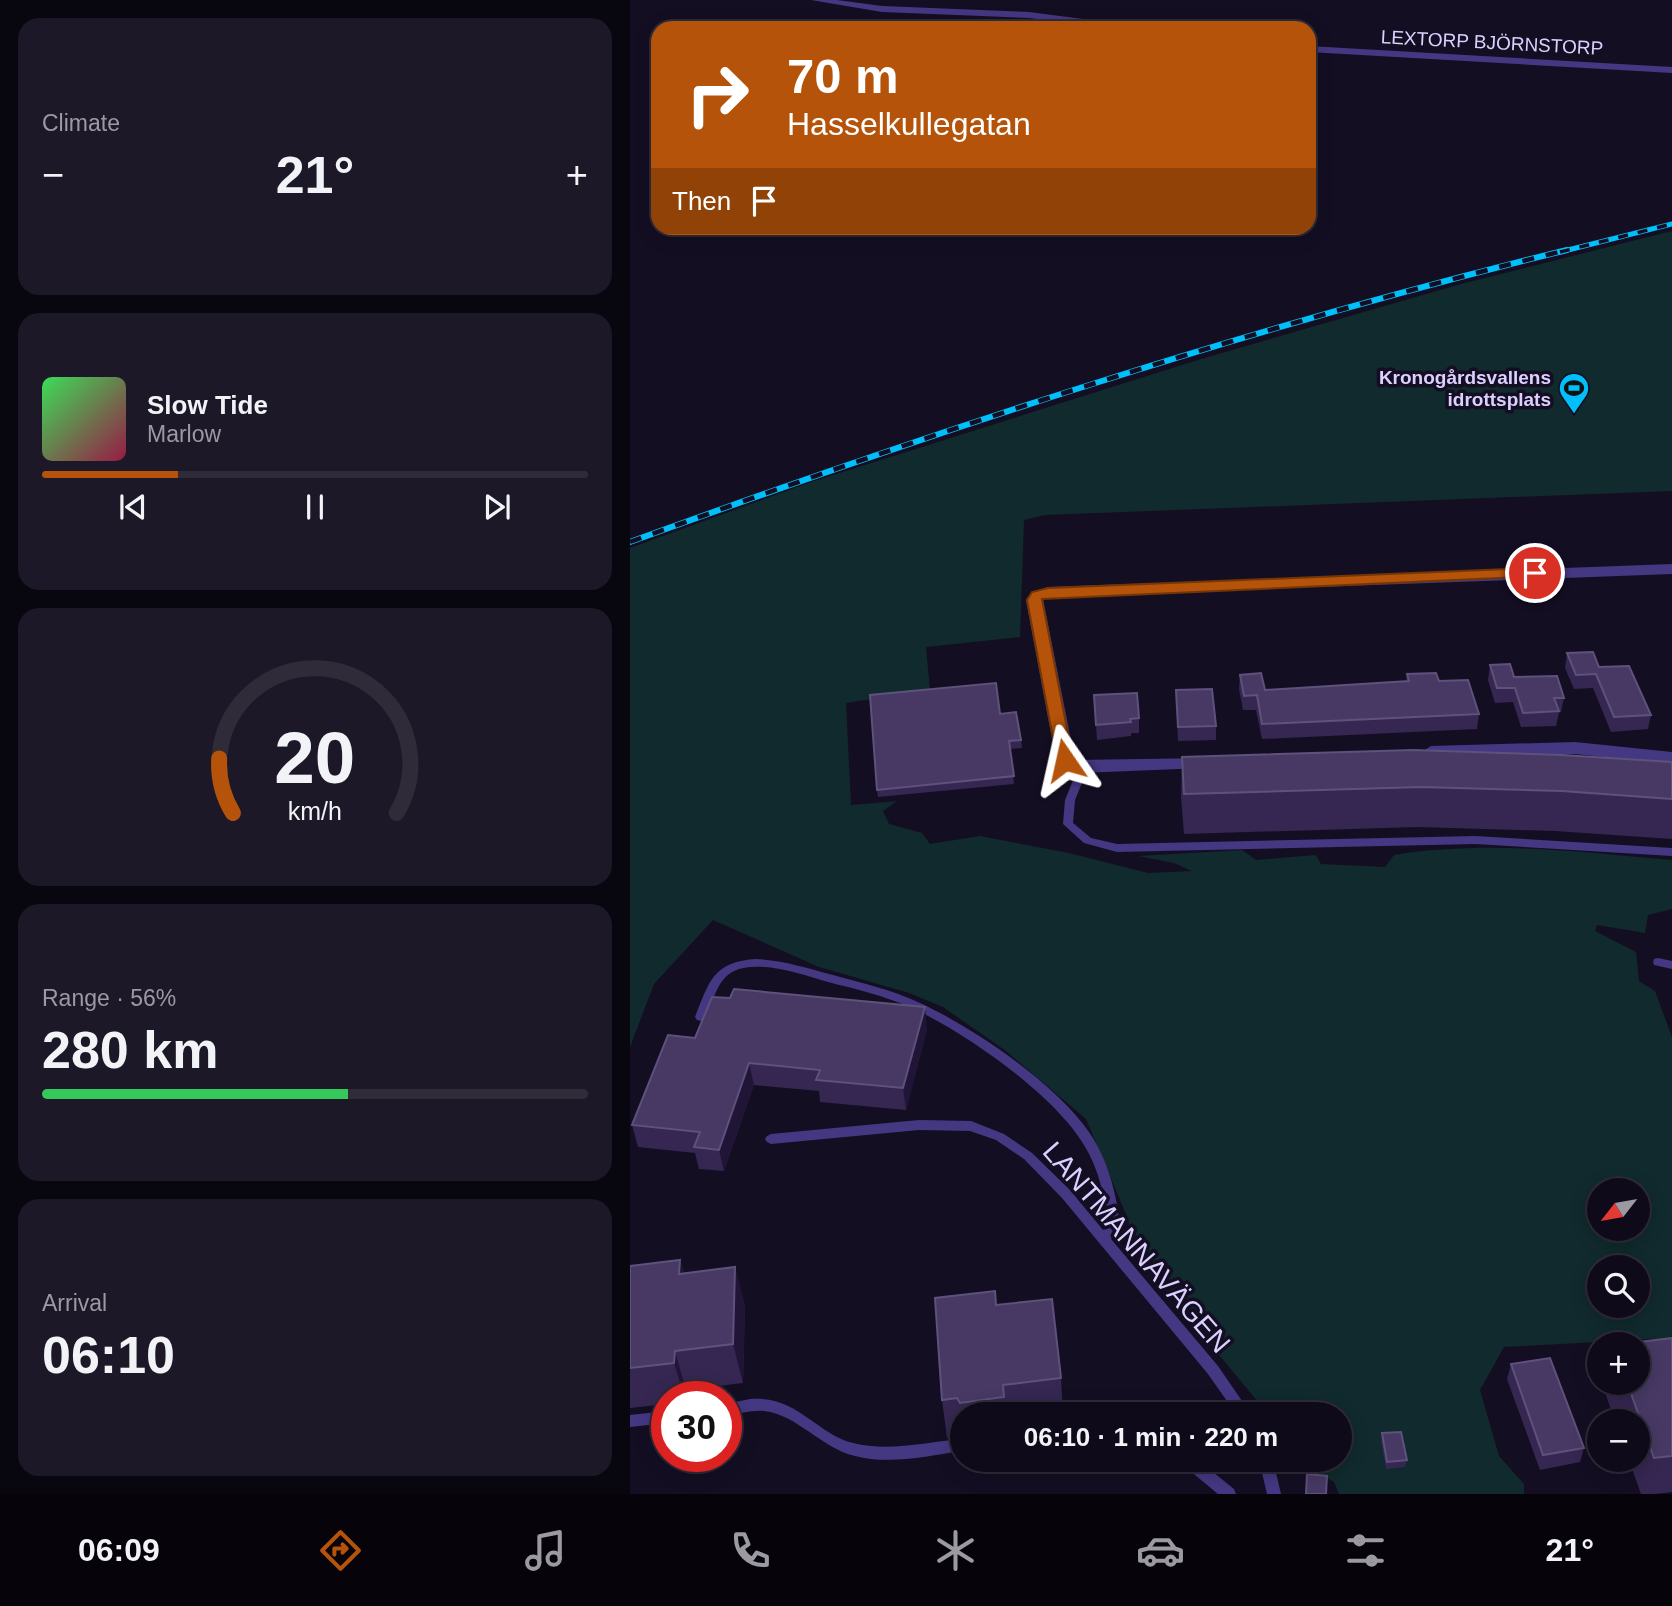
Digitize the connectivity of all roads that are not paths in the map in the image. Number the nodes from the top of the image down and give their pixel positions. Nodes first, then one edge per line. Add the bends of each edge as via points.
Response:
1 (816, 0) edge
2 (1075, 21) edge
3 (1316, 49) edge
4 (1672, 70) edge
5 (1672, 569) edge
6 (1414, 753) edge
7 (1672, 758) edge
8 (1220, 762) edge
9 (1075, 766) junction
10 (1672, 852) edge
11 (1658, 962) dead end
12 (1672, 965) edge
13 (701, 1017) edge
14 (771, 1139) dead end
15 (1103, 1238) junction
16 (1236, 1402) edge
17 (742, 1408) edge
18 (651, 1419) edge
19 (630, 1421) edge
20 (950, 1446) edge
21 (1202, 1472) edge
22 (1269, 1472) edge
23 (1229, 1494) edge
24 (1274, 1494) edge

1 - 2 street via 881,9
3 - 4 street, LEXTORP BJÖRNSTORP
5 - 9 street via 1037,596 1034,600 1065,760
6 - 7 street via 1575,748
8 - 9 street
9 - 10 lane via 1080,779 1069,800 1068,824 1088,841 1117,848 1475,840
11 - 12 lane
13 - 15 lane via 718,977 735,966 759,964 803,971 913,1005 1015,1069 1083,1133 1112,1206 1114,1227
14 - 15 lane, LANTMANNAVÄGEN via 898,1127 971,1126 1000,1137 1028,1156
15 - 16 lane, LANTMANNAVÄGEN
17 - 20 lane via 764,1405 790,1413 832,1442 857,1450 897,1452
18 - 19 lane
21 - 23 lane
22 - 24 lane

